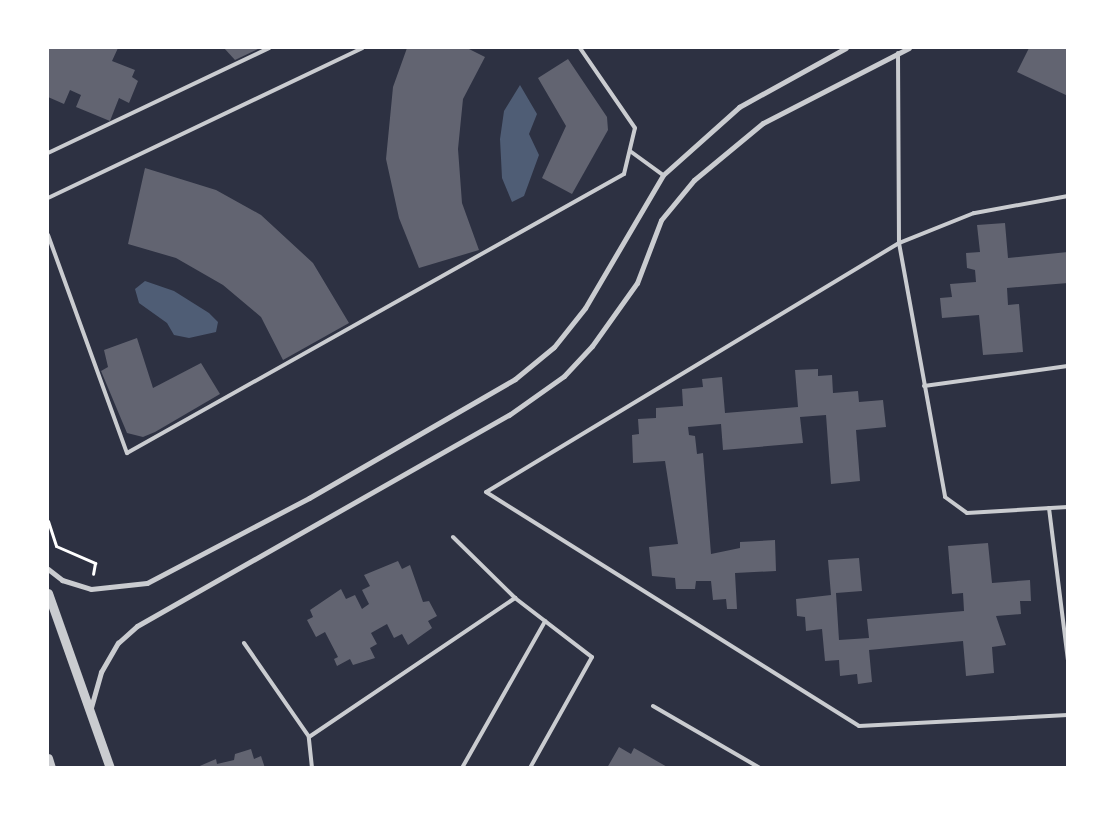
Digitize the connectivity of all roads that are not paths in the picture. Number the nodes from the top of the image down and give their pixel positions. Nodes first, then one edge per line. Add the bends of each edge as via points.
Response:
1 (269, 48) edge
2 (362, 48) edge
3 (580, 48) edge
4 (846, 48) edge
5 (908, 48) edge
6 (898, 53) junction
7 (630, 150) junction
8 (48, 153) edge
9 (662, 175) junction
10 (1068, 196) edge
11 (48, 198) edge
12 (48, 235) edge
13 (899, 243) junction
14 (1068, 366) edge
15 (924, 386) junction
16 (1068, 507) edge
17 (1049, 508) junction
18 (454, 537) dead end
19 (48, 569) edge
20 (48, 593) edge
21 (515, 598) junction
22 (545, 621) junction
23 (244, 643) dead end
24 (1068, 660) edge
25 (653, 706) dead end
26 (90, 712) junction
27 (1068, 715) edge
28 (309, 737) junction
29 (48, 758) edge
30 (751, 765) edge
31 (51, 768) edge
32 (110, 768) edge
33 (312, 768) edge
34 (462, 768) edge
35 (530, 768) edge
36 (760, 768) edge

1 - 8 lane
2 - 11 lane
3 - 7 lane via 635,128
4 - 9 street via 739,107
5 - 6 street
6 - 13 lane
6 - 26 street via 763,123 694,180 661,220 637,283 592,346 564,376 509,415 137,626 118,643 101,672
7 - 9 lane
7 - 12 lane via 624,174 127,454
9 - 19 street via 586,308 554,347 515,379 309,498 147,582 91,589 62,580
10 - 13 lane via 974,213
13 - 15 lane
13 - 27 lane via 486,492 858,726
14 - 15 lane
15 - 17 lane via 944,497 967,513
16 - 17 lane
17 - 24 lane
18 - 21 lane
20 - 26 street
21 - 22 lane
21 - 28 lane
22 - 34 lane
22 - 35 lane via 592,658
23 - 28 lane
25 - 30 lane
26 - 32 street
28 - 33 lane
29 - 31 street
30 - 36 lane

